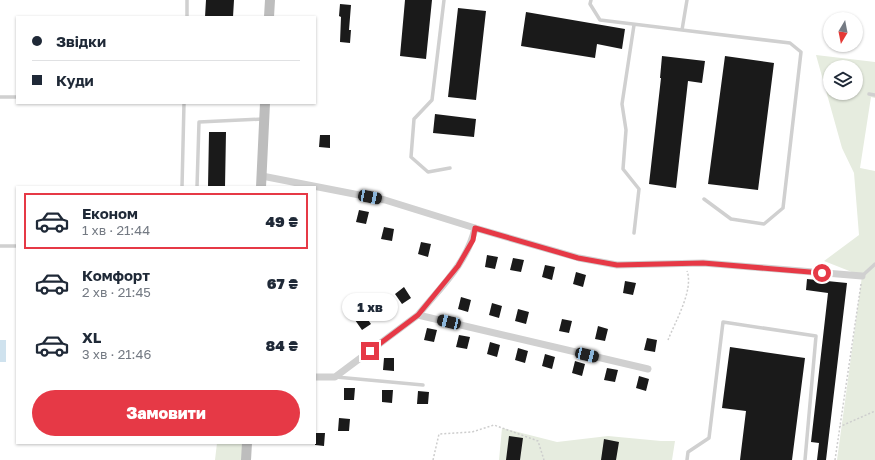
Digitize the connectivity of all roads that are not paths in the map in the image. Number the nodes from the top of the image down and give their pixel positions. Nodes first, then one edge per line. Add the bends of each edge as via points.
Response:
1 (187, 0) edge
2 (270, 0) edge
3 (444, 0) edge
4 (591, 0) edge
5 (687, 0) edge
6 (187, 16) edge
7 (269, 16) edge
8 (634, 25) junction
9 (682, 30) junction
10 (869, 94) dead end
11 (875, 95) edge
12 (0, 97) edge
13 (16, 97) edge
14 (184, 104) edge
15 (265, 104) edge
16 (264, 119) junction
17 (450, 168) dead end
18 (262, 176) junction
19 (182, 186) edge
20 (197, 186) edge
21 (261, 186) edge
22 (313, 186) edge
23 (316, 187) edge
24 (704, 199) dead end
25 (475, 228) junction
26 (634, 234) dead end
27 (0, 246) edge
28 (16, 246) edge
29 (875, 264) edge
30 (862, 276) joint
31 (418, 315) junction
32 (648, 369) dead end
33 (316, 376) edge
34 (334, 377) junction
35 (423, 385) dead end
36 (247, 444) edge
37 (246, 460) edge
38 (687, 460) edge
39 (805, 460) edge

1 - 6 lane
2 - 7 street
3 - 17 lane via 432,100 414,119 411,157 428,172
4 - 8 lane via 590,4 600,20
5 - 9 lane
8 - 9 lane
8 - 26 lane via 622,104 626,130 623,169 639,189
9 - 24 lane via 790,43 801,52 783,208 764,224 731,219
10 - 11 lane
12 - 13 lane
14 - 19 lane
15 - 16 street
16 - 18 street
16 - 20 lane via 199,122
18 - 21 street
18 - 22 street
23 - 25 street via 385,200
25 - 30 street via 578,258 617,265 703,263
25 - 31 street via 473,240 458,266
27 - 28 lane
29 - 30 lane
31 - 32 street
31 - 34 street
33 - 34 street
34 - 35 lane
36 - 37 street
38 - 39 lane via 688,452 709,438 723,322 816,336

